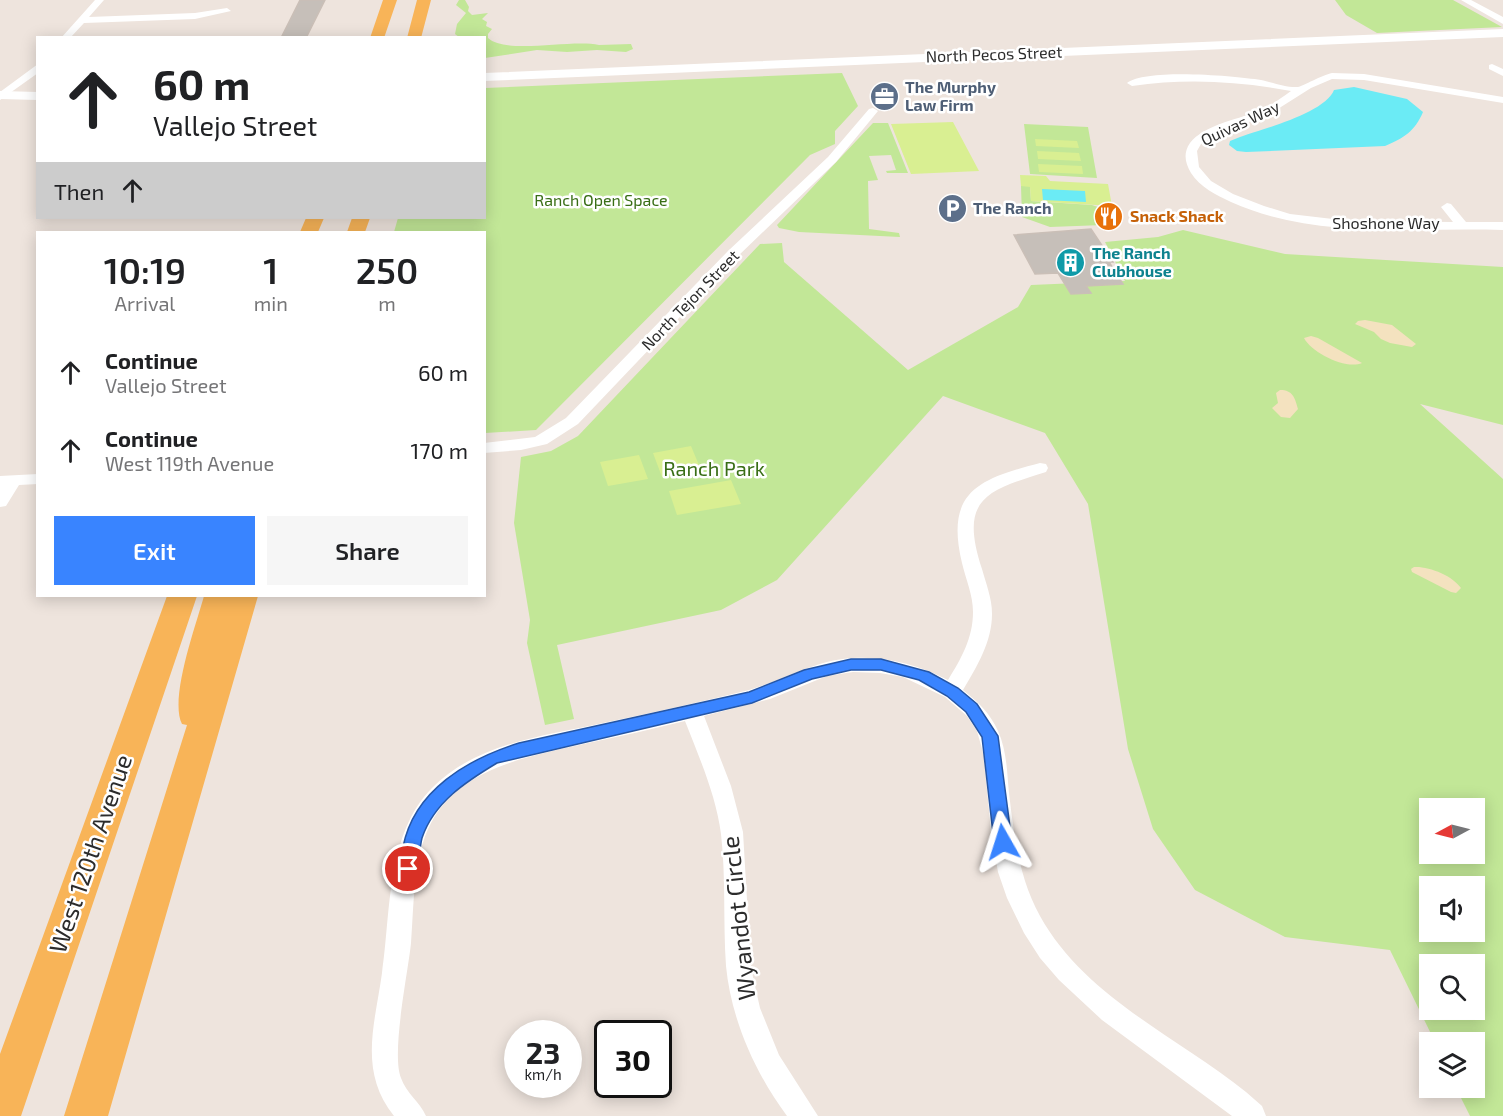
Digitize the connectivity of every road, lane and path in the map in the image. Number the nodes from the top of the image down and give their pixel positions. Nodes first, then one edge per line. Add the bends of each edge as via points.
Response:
1 (100, 0) edge
2 (390, 0) edge
3 (424, 0) edge
4 (1465, 0) edge
5 (227, 11) dead end
6 (81, 20) junction
7 (1503, 21) edge
8 (1503, 33) edge
9 (67, 36) edge
10 (378, 36) edge
11 (415, 36) edge
12 (1492, 67) dead end
13 (36, 69) edge
14 (1503, 73) edge
15 (486, 77) edge
16 (1132, 83) dead end
17 (1300, 90) junction
18 (1, 96) edge
19 (36, 96) edge
20 (1503, 100) edge
21 (873, 111) dead end
22 (1206, 182) joint
23 (1278, 200) dead end
24 (1447, 207) dead end
25 (1261, 209) junction
26 (1462, 224) junction
27 (1503, 226) edge
28 (486, 448) edge
29 (1040, 468) dead end
30 (36, 479) edge
31 (7, 481) edge
32 (0, 502) edge
33 (182, 597) edge
34 (219, 597) edge
35 (243, 597) edge
36 (952, 692) junction
37 (692, 711) junction
38 (188, 777) junction
39 (0, 1113) edge
40 (86, 1116) edge
41 (412, 1116) edge
42 (804, 1116) edge
43 (1252, 1116) edge

1 - 6 street
2 - 10 main road
3 - 11 main road
4 - 7 street
5 - 6 street via 195,16
6 - 9 street
8 - 15 street, North Pecos Street
12 - 14 street
13 - 18 street
16 - 17 street via 1173,77 1221,77
17 - 20 street, Quivas Way via 1322,78 1356,73
17 - 22 street, Quivas Way via 1267,111 1199,139 1191,158
18 - 19 street
21 - 28 street, North Tejon Street via 832,162 756,231 556,435 538,442
22 - 25 street, Shoshone Way
23 - 25 street
24 - 26 street
25 - 26 street, Shoshone Way via 1330,224
26 - 27 street, Shoshone Way
29 - 36 street via 988,486 970,503 963,520 982,621 976,647
30 - 31 street
31 - 32 street
33 - 39 main road, West 120th Avenue
34 - 38 main road via 199,668
35 - 38 main road
36 - 37 street via 924,676 896,667 851,665 810,674 752,697
36 - 43 street via 972,708 990,736 1011,878 1050,950 1092,997 1117,1018 1221,1089
37 - 41 street via 491,758 467,772 429,808 414,837 387,1041 386,1074 391,1088
37 - 42 street, Wyandot Circle via 715,770 731,830 740,969 750,1019 774,1072
38 - 40 main road

